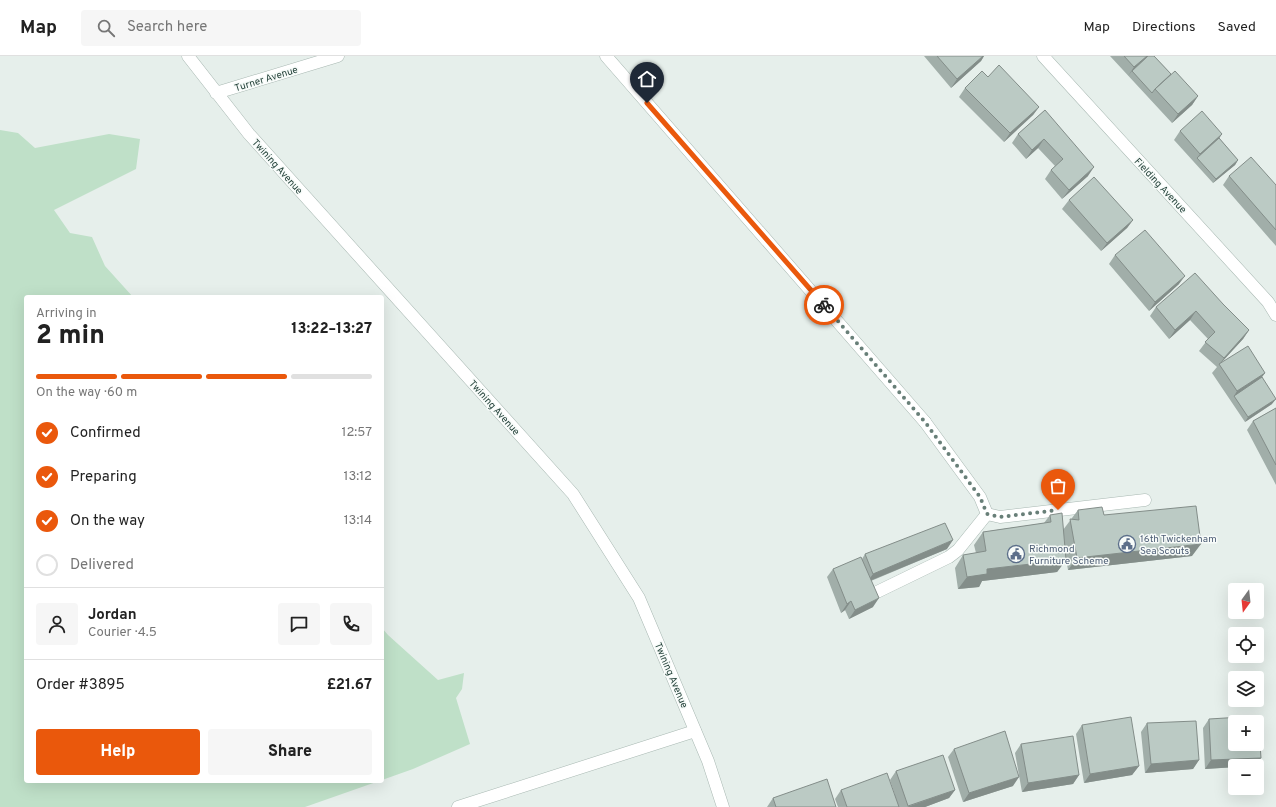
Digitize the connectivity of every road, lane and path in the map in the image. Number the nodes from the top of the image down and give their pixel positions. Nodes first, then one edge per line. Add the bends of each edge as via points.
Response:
1 (188, 56) edge
2 (338, 56) edge
3 (606, 56) edge
4 (1043, 56) edge
5 (216, 92) junction
6 (1276, 315) edge
7 (1144, 500) dead end
8 (987, 514) junction
9 (877, 592) edge
10 (695, 731) junction
11 (458, 807) edge
12 (723, 807) edge

1 - 5 street, Twining Avenue
2 - 5 street, Turner Avenue
3 - 8 street via 925,422 980,497
4 - 6 street, Fielding Avenue via 1268,302
5 - 10 street, Twining Avenue via 250,134 573,494 640,598
7 - 8 street via 1000,517
8 - 9 street via 958,550 949,557
10 - 11 street
10 - 12 street, Twining Avenue

